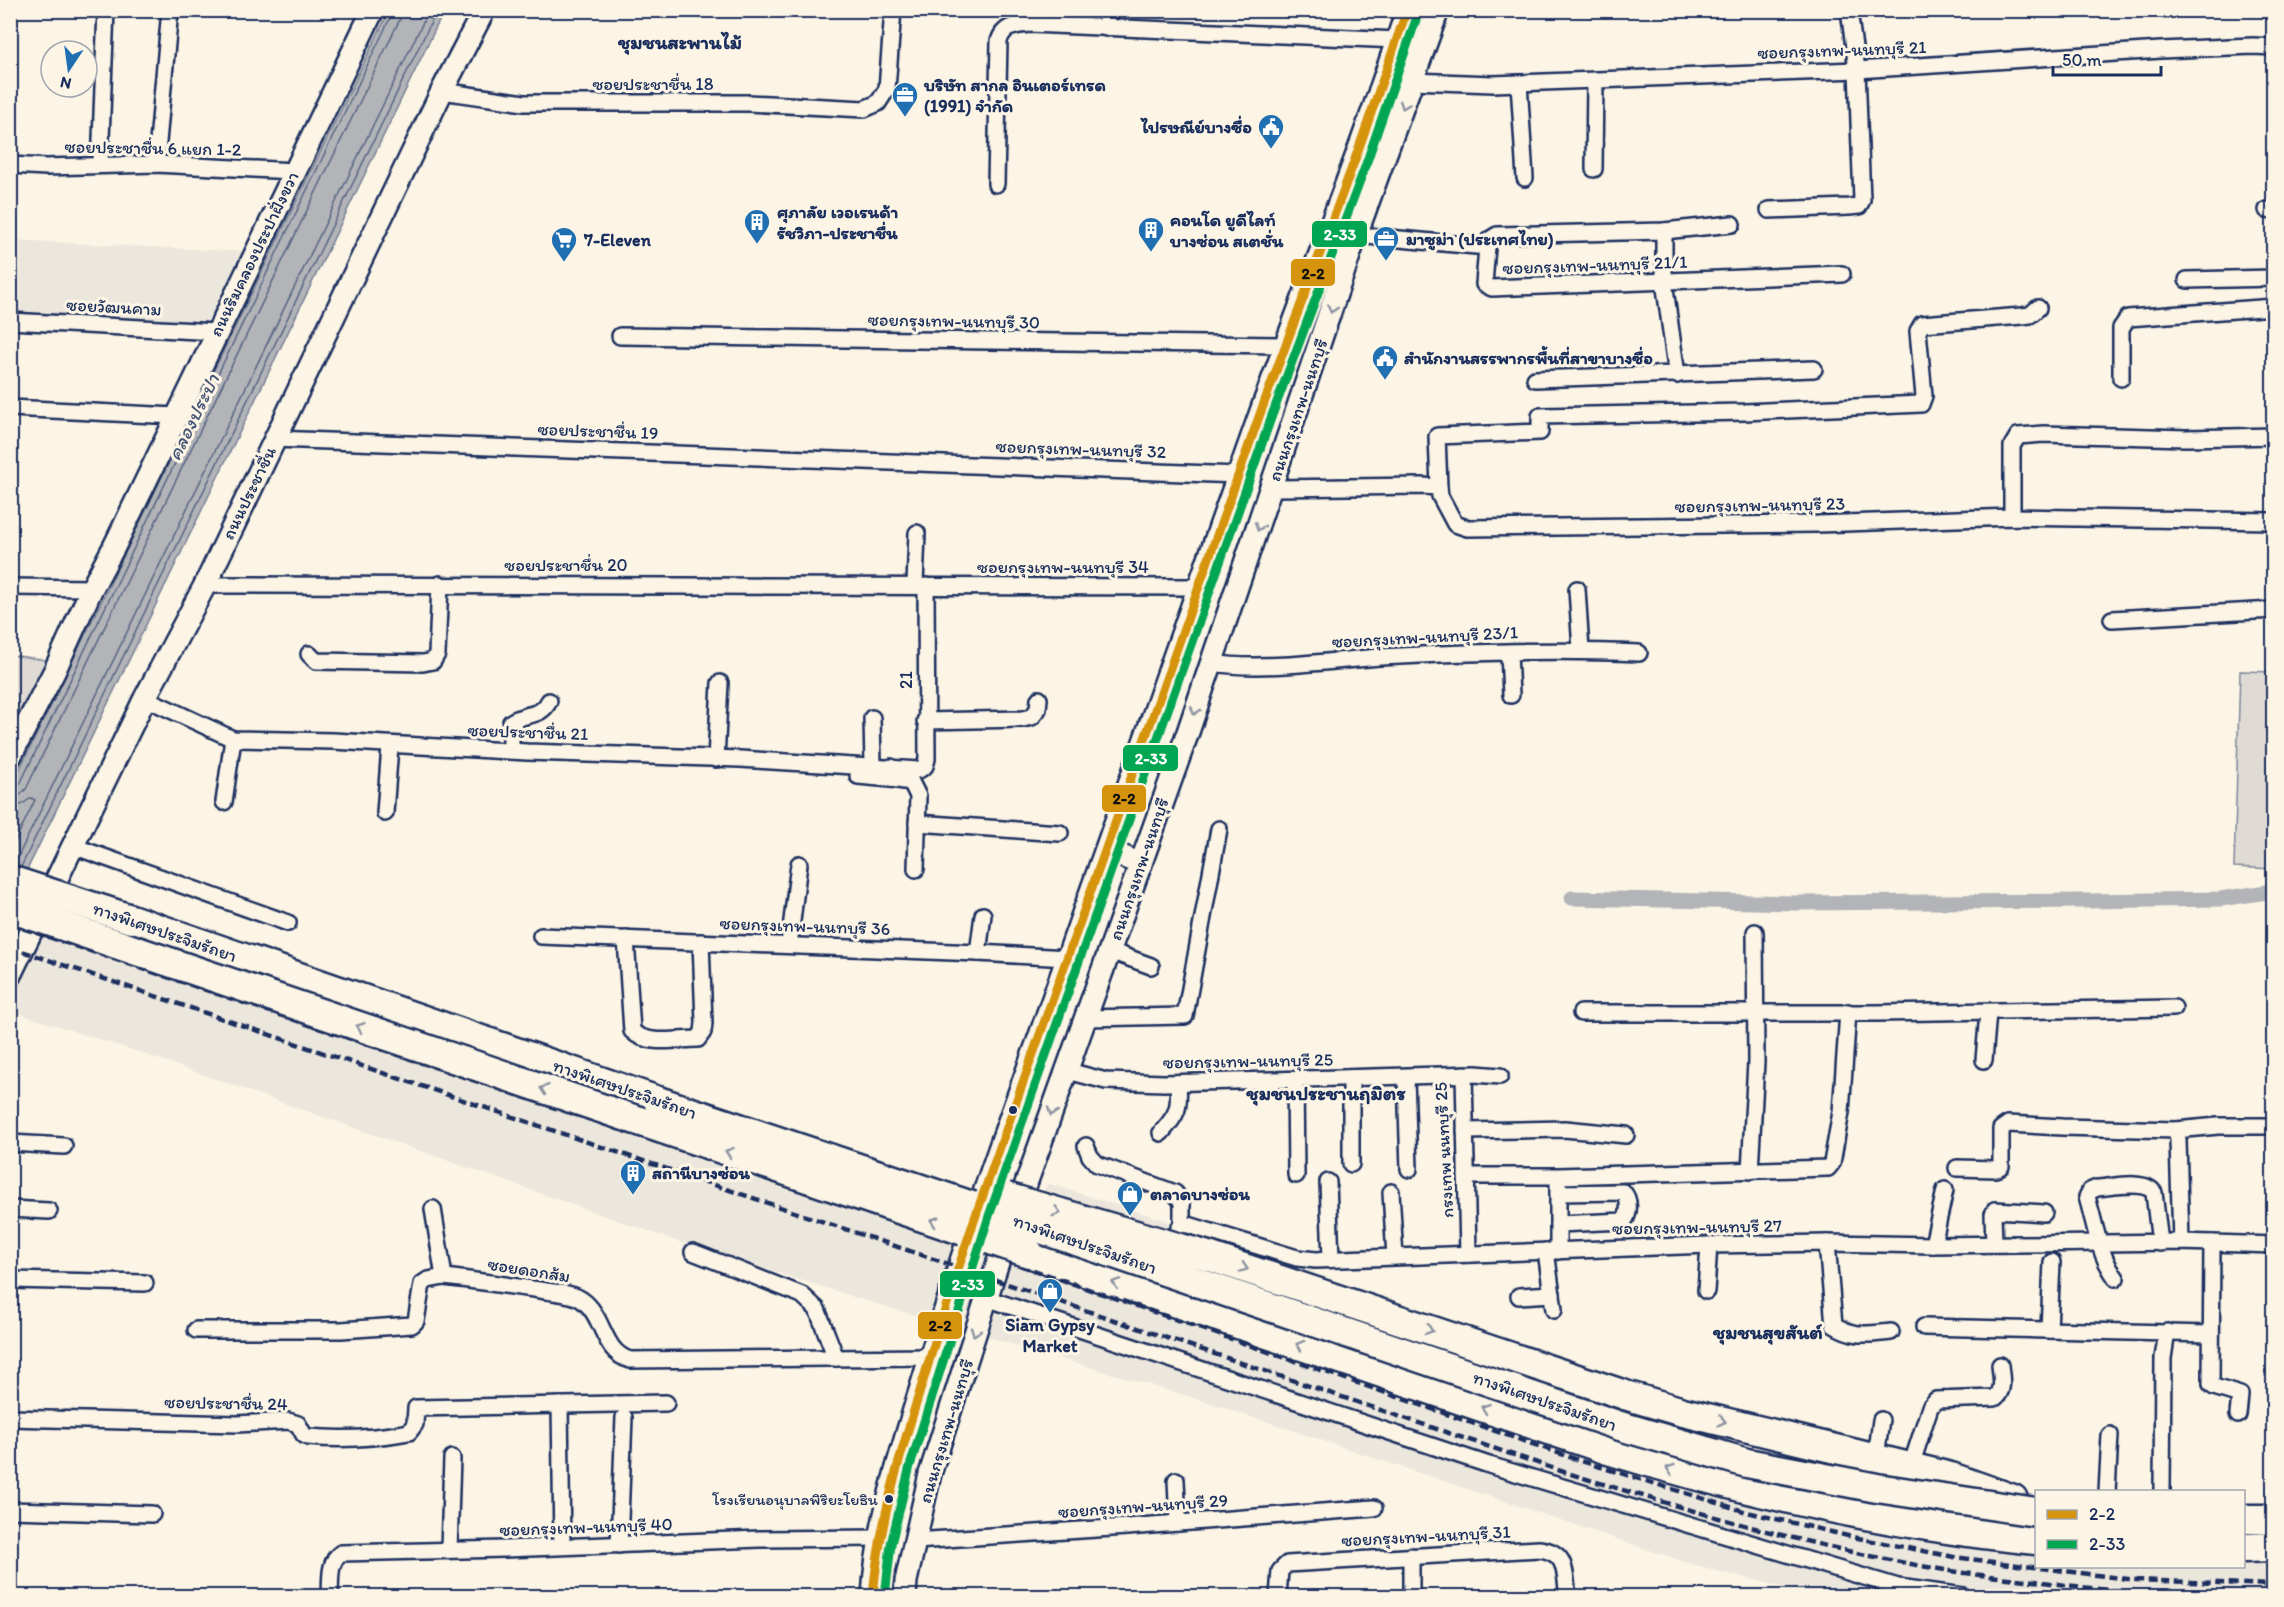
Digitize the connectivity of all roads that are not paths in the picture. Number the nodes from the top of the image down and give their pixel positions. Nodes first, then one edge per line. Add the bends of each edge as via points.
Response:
1 (106, 10) edge
2 (170, 10) edge
3 (373, 10) edge
4 (484, 10) edge
5 (892, 10) edge
6 (1107, 10) edge
7 (1407, 10) edge
8 (1438, 10) edge
9 (1849, 10) edge
10 (1106, 28) junction
11 (1398, 40) junction
12 (2274, 47) edge
13 (1857, 70) junction
14 (1595, 80) junction
15 (1412, 81) junction
16 (1519, 83) junction
17 (442, 91) junction
18 (156, 164) junction
19 (10, 165) edge
20 (100, 165) junction
21 (1594, 169) dead end
22 (294, 171) junction
23 (1525, 178) dead end
24 (996, 184) dead end
25 (1769, 210) dead end
26 (1732, 224) dead end
27 (1664, 231) junction
28 (1356, 235) junction
29 (1487, 247) junction
30 (1842, 274) dead end
31 (2274, 278) edge
32 (2187, 280) dead end
33 (1664, 281) junction
34 (2274, 307) edge
35 (2037, 308) dead end
36 (10, 321) edge
37 (216, 332) junction
38 (620, 336) dead end
39 (1287, 345) junction
40 (1318, 352) junction
41 (1814, 369) dead end
42 (1677, 375) junction
43 (2121, 378) dead end
44 (1535, 379) dead end
45 (10, 408) edge
46 (176, 416) junction
47 (2274, 436) edge
48 (274, 439) junction
49 (921, 463) joint
50 (1239, 475) junction
51 (1439, 488) junction
52 (1271, 490) junction
53 (2012, 517) junction
54 (2274, 521) edge
55 (917, 533) dead end
56 (440, 584) junction
57 (205, 585) junction
58 (921, 586) junction
59 (1200, 586) junction
60 (10, 587) edge
61 (92, 588) junction
62 (1577, 589) dead end
63 (2274, 610) edge
64 (2112, 619) dead end
65 (1581, 650) junction
66 (1509, 653) junction
67 (1639, 653) dead end
68 (309, 654) dead end
69 (1212, 663) junction
70 (720, 683) dead end
71 (1511, 696) dead end
72 (144, 698) junction
73 (1039, 699) dead end
74 (549, 700) dead end
75 (872, 718) dead end
76 (925, 721) junction
77 (233, 739) junction
78 (390, 746) junction
79 (511, 751) junction
80 (10, 757) edge
81 (716, 759) junction
82 (873, 765) junction
83 (919, 770) joint
84 (891, 773) junction
85 (858, 776) dead end
86 (224, 802) dead end
87 (385, 813) dead end
88 (917, 823) junction
89 (1219, 829) dead end
90 (1060, 833) dead end
91 (73, 846) junction
92 (1107, 850) junction
93 (799, 864) dead end
94 (1141, 864) junction
95 (916, 869) dead end
96 (10, 880) edge
97 (54, 884) junction
98 (10, 908) edge
99 (983, 915) dead end
100 (288, 923) dead end
101 (1755, 932) dead end
102 (541, 936) dead end
103 (626, 939) junction
104 (701, 942) junction
105 (789, 945) junction
106 (1110, 951) junction
107 (978, 953) junction
108 (1068, 958) junction
109 (1151, 966) dead end
110 (10, 975) edge
111 (2174, 1008) dead end
112 (1756, 1012) junction
113 (1848, 1012) junction
114 (1988, 1012) junction
115 (1581, 1013) dead end
116 (1086, 1018) junction
117 (1984, 1060) dead end
118 (1068, 1071) junction
119 (1464, 1074) junction
120 (1430, 1076) joint
121 (1500, 1076) dead end
122 (1406, 1077) junction
123 (1351, 1078) junction
124 (1295, 1080) junction
125 (1178, 1083) junction
126 (658, 1101) junction
127 (2274, 1126) edge
128 (2176, 1130) junction
129 (1465, 1131) junction
130 (1161, 1133) dead end
131 (1626, 1135) dead end
132 (10, 1143) edge
133 (64, 1146) dead end
134 (1086, 1146) dead end
135 (1351, 1164) dead end
136 (1957, 1168) dead end
137 (1409, 1169) dead end
138 (1750, 1171) junction
139 (1296, 1175) dead end
140 (1466, 1176) junction
141 (1558, 1176) junction
142 (1328, 1182) dead end
143 (1945, 1190) dead end
144 (1391, 1192) dead end
145 (1558, 1193) junction
146 (979, 1202) junction
147 (10, 1209) edge
148 (433, 1209) dead end
149 (49, 1210) dead end
150 (2044, 1213) dead end
151 (1014, 1217) junction
152 (1182, 1223) junction
153 (1558, 1224) junction
154 (2101, 1242) junction
155 (2181, 1242) junction
156 (1827, 1243) junction
157 (2160, 1243) junction
158 (2211, 1243) junction
159 (1994, 1244) junction
160 (1709, 1245) junction
161 (1933, 1245) junction
162 (2274, 1245) edge
163 (1552, 1251) junction
164 (693, 1252) dead end
165 (1468, 1254) junction
166 (1395, 1257) junction
167 (1331, 1259) junction
168 (2052, 1262) dead end
169 (1155, 1272) junction
170 (444, 1277) junction
171 (2116, 1278) dead end
172 (10, 1280) edge
173 (145, 1283) dead end
174 (1706, 1291) dead end
175 (1552, 1294) junction
176 (1519, 1296) dead end
177 (986, 1298) junction
178 (1554, 1310) dead end
179 (1924, 1327) dead end
180 (196, 1330) dead end
181 (2049, 1330) junction
182 (1892, 1332) dead end
183 (2167, 1332) junction
184 (2210, 1334) junction
185 (930, 1357) junction
186 (836, 1358) junction
187 (2000, 1365) dead end
188 (666, 1402) dead end
189 (560, 1405) junction
190 (2238, 1415) dead end
191 (624, 1417) dead end
192 (10, 1418) edge
193 (1881, 1420) dead end
194 (2110, 1435) dead end
195 (452, 1458) dead end
196 (1876, 1458) junction
197 (1911, 1466) junction
198 (1741, 1474) junction
199 (1176, 1480) dead end
200 (2107, 1490) edge
201 (2162, 1490) edge
202 (2029, 1504) edge
203 (1374, 1508) dead end
204 (10, 1510) edge
205 (2245, 1510) edge
206 (2274, 1510) edge
207 (152, 1514) dead end
208 (2245, 1519) edge
209 (2274, 1519) edge
210 (1178, 1523) junction
211 (2035, 1529) edge
212 (2245, 1537) edge
213 (2274, 1537) edge
214 (881, 1538) junction
215 (915, 1540) junction
216 (2035, 1540) edge
217 (619, 1545) junction
218 (562, 1546) junction
219 (2274, 1547) edge
220 (2245, 1548) edge
221 (450, 1550) junction
222 (1411, 1556) junction
223 (330, 1596) edge
224 (873, 1596) edge
225 (905, 1596) edge
226 (1278, 1596) edge
227 (1411, 1596) edge
228 (1568, 1596) edge
229 (1963, 1596) edge

1 - 20 street
2 - 18 street
3 - 22 main road, ถนนริมคลองประปาฝั่งขวา
4 - 17 main road, ถนนประชาชื่น
5 - 17 street, ซอยประชาชื่น 18 via 887,89 878,103 864,109 524,103
6 - 10 street
7 - 11 main road, ถนนกรุงเทพ-นนทบุรี
8 - 15 main road, ถนนกรุงเทพ-นนทบุรี
9 - 13 street
10 - 11 street
10 - 24 street via 1030,24 1010,26 1002,33
11 - 39 main road, ถนนกรุงเทพ-นนทบุรี
12 - 13 street, ซอยกรุงเทพ-นนทบุรี 21 via 2161,50
13 - 14 street, ซอยกรุงเทพ-นนทบุรี 21
13 - 25 street via 1862,192 1859,206
14 - 16 street, ซอยกรุงเทพ-นนทบุรี 21
14 - 21 street
15 - 16 street, ซอยกรุงเทพ-นนทบุรี 21
15 -> 28 main road, ถนนกรุงเทพ-นนทบุรี
16 - 23 street
17 - 48 main road, ถนนประชาชื่น
18 - 20 street, ซอยประชาชื่น 6 แยก 1-2
18 - 22 street, ซอยประชาชื่น 6 แยก 1-2
19 - 20 street, ซอยประชาชื่น 6 แยก 1-2
22 - 37 main road, ถนนริมคลองประปาฝั่งขวา
26 - 27 street
27 - 29 street via 1497,236
27 - 33 street
28 - 29 street, ซอยกรุงเทพ-นนทบุรี 21/1
28 -> 40 main road, ถนนกรุงเทพ-นนทบุรี
29 - 33 street, ซอยกรุงเทพ-นนทบุรี 21/1 via 1484,284 1492,288
30 - 33 street, ซอยกรุงเทพ-นนทบุรี 21/1
31 - 32 street
33 - 42 street
34 - 43 street via 2128,318 2121,327
35 - 51 street via 2030,315 1922,324 1918,331 1924,396 1921,404 1540,416 1540,432 1437,436
36 - 37 street, ซอยวัฒนคาม
37 - 46 main road, ถนนริมคลองประปาฝั่งขวา
38 - 39 street, ซอยกรุงเทพ-นนทบุรี 30
39 - 40 main road
39 - 50 main road, ถนนกรุงเทพ-นนทบุรี
40 - 52 main road, ถนนกรุงเทพ-นนทบุรี
41 - 42 street
42 - 44 street
45 - 46 street
46 - 61 main road, ถนนริมคลองประปาฝั่งขวา
47 - 53 street via 2019,436 2012,446
48 - 49 street, ซอยประชาชื่น 19
48 - 57 main road, ถนนประชาชื่น
49 - 50 street, ซอยกรุงเทพ-นนทบุรี 32
50 - 59 main road, ถนนกรุงเทพ-นนทบุรี
51 - 52 street
51 - 53 street, ซอยกรุงเทพ-นนทบุรี 23 via 1455,524 1467,528 1818,524
52 -> 69 main road, ถนนกรุงเทพ-นนทบุรี
53 - 54 street, ซอยกรุงเทพ-นนทบุรี 23
55 - 58 street, 21
56 - 57 street, ซอยประชาชื่น 20
56 - 58 street, ซอยประชาชื่น 20
56 - 68 street via 437,654 433,661 316,661
57 - 72 main road, ถนนประชาชื่น
58 - 59 street, ซอยกรุงเทพ-นนทบุรี 34
58 - 76 street, 21
59 - 92 main road, ถนนกรุงเทพ-นนทบุรี
60 - 61 street
61 - 80 main road, ถนนริมคลองประปาฝั่งขวา
62 - 65 street
63 - 64 street
65 - 66 street, ซอยกรุงเทพ-นนทบุรี 23/1
65 - 67 street, ซอยกรุงเทพ-นนทบุรี 23/1
66 - 69 street, ซอยกรุงเทพ-นนทบุรี 23/1 via 1261,665
66 - 71 street
69 -> 94 main road, ถนนกรุงเทพ-นนทบุรี
70 - 81 street
72 - 77 street, ซอยประชาชื่น 21
72 - 91 main road, ถนนประชาชื่น
73 - 76 street via 1032,717 1023,719
74 - 79 street via 545,710 511,722
75 - 82 street
76 - 83 street, 21 via 927,759
77 - 78 street, ซอยประชาชื่น 21
77 - 86 street
78 - 79 street, ซอยประชาชื่น 21
78 - 87 street
79 - 81 street, ซอยประชาชื่น 21
81 - 82 street, ซอยประชาชื่น 21
82 - 84 street, ซอยประชาชื่น 21
83 - 84 street, ซอยประชาชื่น 21
84 - 85 street
84 - 88 street via 914,786 918,796
88 - 90 street
88 - 95 street
89 - 116 street via 1185,1017
91 - 97 main road, ถนนประชาชื่น
91 - 100 street
92 - 94 main road
92 - 108 main road, ถนนกรุงเทพ-นนทบุรี
93 - 105 street
94 - 106 main road, ถนนกรุงเทพ-นนทบุรี
96 - 126 highway, ทางพิเศษประจิมรัถยา, bridge
97 - 110 main road, ถนนประชาชื่น
97 - 146 main road via 868,1159
216 -> 98 highway, ทางพิเศษประจิมรัถยา, bridge via 1877,1517 1796,1500 1693,1476 1605,1449
99 - 107 street
101 - 112 street
102 - 103 street, ซอยกรุงเทพ-นนทบุรี 36
103 - 104 street, ซอยกรุงเทพ-นนทบุรี 36
103 - 104 street via 632,1031 638,1038 653,1040 698,1039 703,1032
104 - 105 street, ซอยกรุงเทพ-นนทบุรี 36
105 - 107 street, ซอยกรุงเทพ-นนทบุรี 36
106 - 109 street
106 - 116 main road, ถนนกรุงเทพ-นนทบุรี
107 - 108 street, ซอยกรุงเทพ-นนทบุรี 36
108 - 146 main road, ถนนกรุงเทพ-นนทบุรี
111 - 114 street
112 - 113 street
112 - 115 street
112 - 138 street
113 - 114 street
113 - 138 street via 1841,1112 1831,1166 1821,1170
114 - 117 street
116 - 118 main road, ถนนกรุงเทพ-นนทบุรี
118 - 125 street, ซอยกรุงเทพ-นนทบุรี 25 via 1106,1081
118 -> 151 main road, ถนนกรุงเทพ-นนทบุรี
119 - 120 street, กรงเทพ นนทบุรี 25
119 - 121 street
119 - 129 street, กรงเทพ นนทบุรี 25
120 - 122 street, ซอยกรุงเทพ-นนทบุรี 25
122 - 123 street, ซอยกรุงเทพ-นนทบุรี 25
122 - 137 street
123 - 124 street, ซอยกรุงเทพ-นนทบุรี 25
123 - 135 street
124 - 125 street, ซอยกรุงเทพ-นนทบุรี 25
124 - 139 street
125 - 130 street via 1178,1111
126 -> 196 highway, bridge via 815,1133 1031,1205 1211,1257 1626,1395
126 - 202 highway, ทางพิเศษประจิมรัถยา, bridge via 1620,1426 1747,1463 1877,1488
127 - 128 street
128 - 136 street via 2008,1124 2001,1129 2001,1166
128 - 155 street
129 - 131 street via 1565,1129
129 - 140 street, กรงเทพ นนทบุรี 25
132 - 133 street
134 - 152 street via 1097,1164 1175,1193 1182,1202
138 - 141 street
140 - 141 street
140 - 165 street, กรงเทพ นนทบุรี 25
141 - 145 street
142 - 167 street
143 - 161 street
144 - 166 street
145 - 153 street
145 - 153 street via 1623,1192 1628,1205 1624,1221
146 - 151 main road
146 - 185 main road, ถนนกรุงเทพ-นนทบุรี
147 - 149 street
148 - 170 street
150 - 159 street via 1995,1210
151 - 169 main road
151 - 177 main road, ถนนกรุงเทพ-นนทบุรี
152 - 167 street, ซอยกรุงเทพ-นนทบุรี 27 via 1297,1258
152 - 169 street
153 - 163 street
154 - 157 street, ซอยกรุงเทพ-นนทบุรี 27
154 - 157 street via 2087,1197 2090,1191 2144,1185 2154,1193
154 - 159 street, ซอยกรุงเทพ-นนทบุรี 27
154 - 171 street via 2104,1259
155 - 157 street, ซอยกรุงเทพ-นนทบุรี 27
155 - 158 street, ซอยกรุงเทพ-นนทบุรี 27
156 - 160 street, ซอยกรุงเทพ-นนทบุรี 27
156 - 161 street, ซอยกรุงเทพ-นนทบุรี 27
156 - 182 street via 1834,1325 1847,1333 1862,1335
158 - 162 street, ซอยกรุงเทพ-นนทบุรี 27
158 - 184 street
159 - 161 street, ซอยกรุงเทพ-นนทบุรี 27
160 - 163 street, ซอยกรุงเทพ-นนทบุรี 27
160 - 174 street
163 - 165 street, ซอยกรุงเทพ-นนทบุรี 27
163 - 175 street
164 - 186 street via 802,1295 817,1309
165 - 166 street, ซอยกรุงเทพ-นนทบุรี 27
166 - 167 street, ซอยกรุงเทพ-นนทบุรี 27
168 - 181 street
169 - 198 main road
170 - 180 street via 422,1284 412,1325 341,1330
170 - 186 street, ซอยดอกส้ม via 580,1298 593,1312 612,1349 619,1357 630,1360
172 - 173 street
175 - 176 street
175 - 178 street
177 -> 215 main road, ถนนกรุงเทพ-นนทบุรี via 930,1474
177 - 229 street via 1489,1465 1898,1587
179 - 181 street
181 - 183 street
183 - 184 street
183 - 201 street via 2163,1358
184 - 190 street via 2211,1384 2240,1395
185 - 186 street, ซอยดอกส้ม
185 - 214 main road, ถนนกรุงเทพ-นนทบุรี
187 - 197 street via 2002,1387 1995,1398 1936,1400 1930,1407
188 - 189 street, ซอยประชาชื่น 24
189 - 192 street, ซอยประชาชื่น 24 via 416,1408 409,1432 345,1438 308,1437 298,1424 288,1421 237,1424
189 - 218 street
191 - 217 street
193 - 196 street
194 - 200 street
195 - 221 street
196 - 197 highway
197 - 202 highway
198 - 202 main road
198 - 211 main road via 1878,1505
199 - 210 street
203 - 210 street, ซอยกรุงเทพ-นนทบุรี 29
204 - 207 street
205 - 206 main road
208 - 209 highway
210 - 215 street, ซอยกรุงเทพ-นนทบุรี 29
212 - 213 main road
214 - 217 street, ซอยกรุงเทพ-นนทบุรี 40
214 - 224 main road, ถนนกรุงเทพ-นนทบุรี
215 - 225 main road, ถนนกรุงเทพ-นนทบุรี
217 - 218 street, ซอยกรุงเทพ-นนทบุรี 40
218 - 221 street, ซอยกรุงเทพ-นนทบุรี 40
219 - 220 highway
221 - 223 street, ซอยกรุงเทพ-นนทบุรี 40 via 341,1553 334,1558
222 - 226 street, ซอยกรุงเทพ-นนทบุรี 31 via 1287,1564 1280,1571
222 - 227 street
222 - 228 street, ซอยกรุงเทพ-นนทบุรี 31 via 1549,1550 1562,1560

